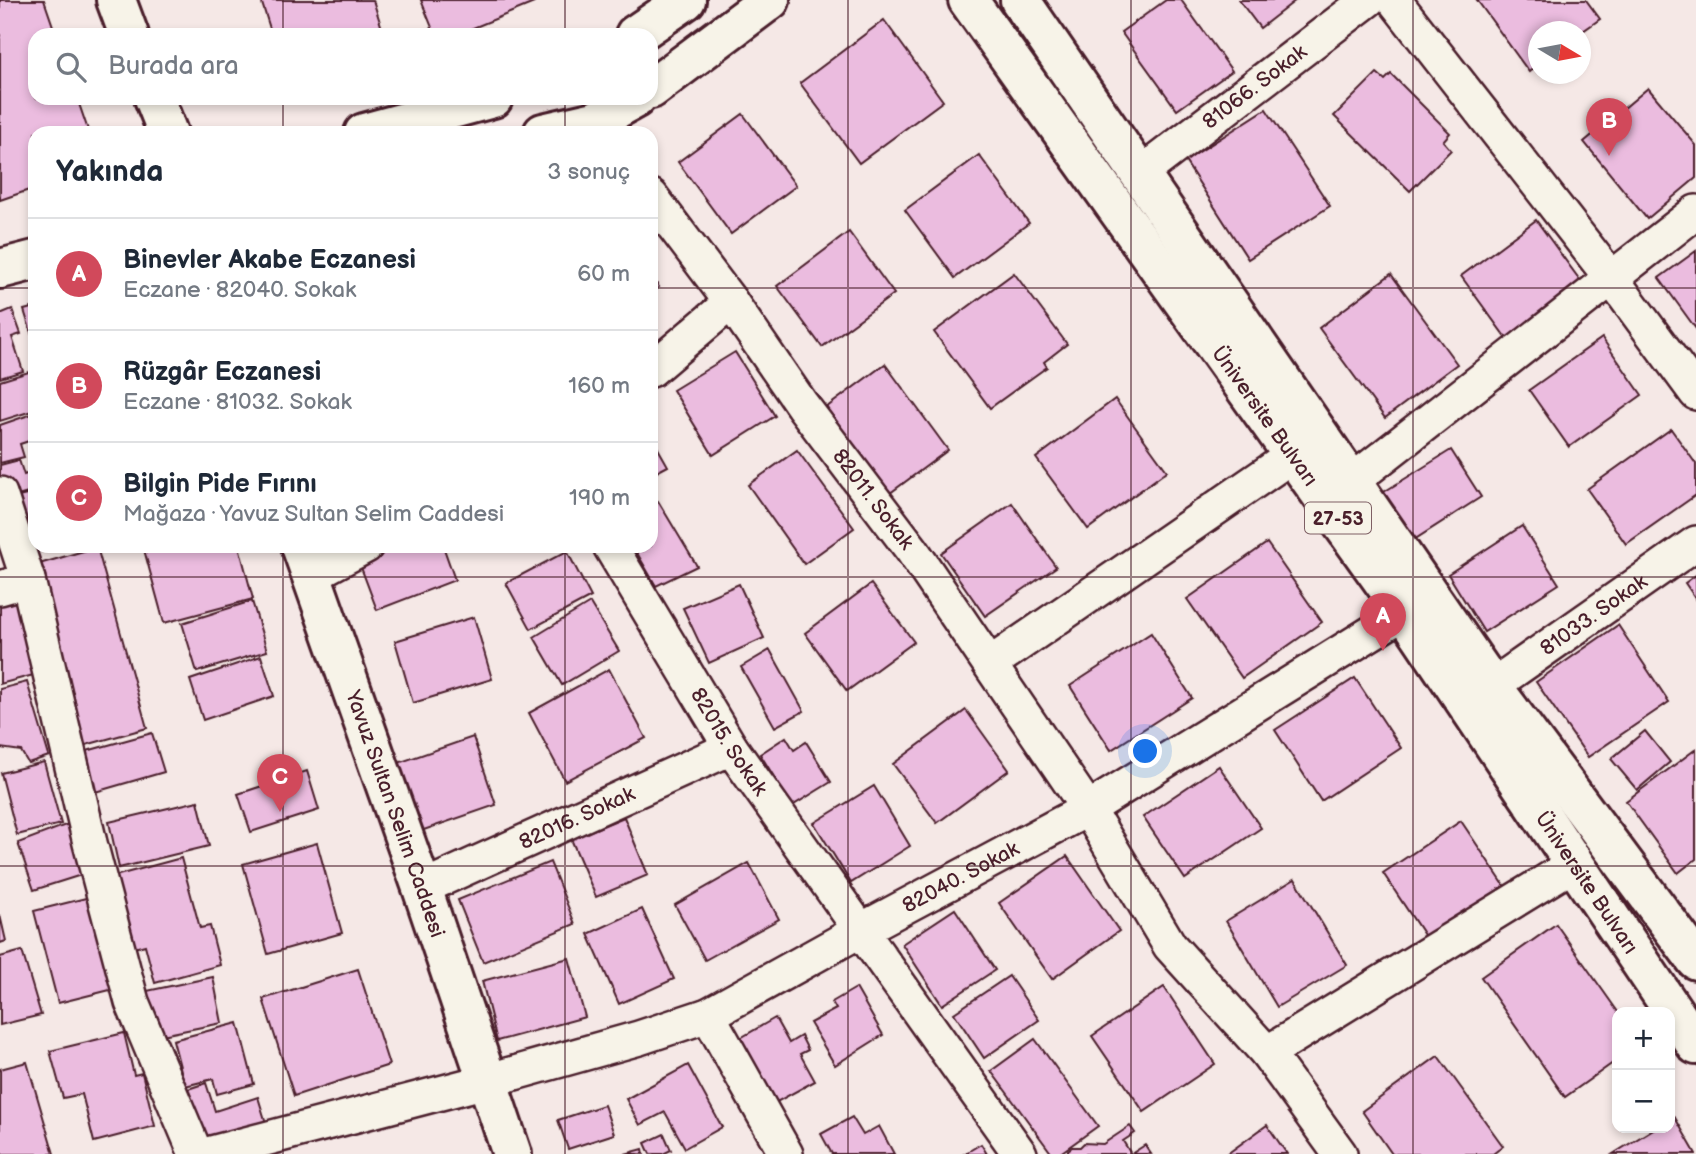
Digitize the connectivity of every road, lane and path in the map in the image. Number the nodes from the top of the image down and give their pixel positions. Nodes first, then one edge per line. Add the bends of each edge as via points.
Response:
1 (686, 0) edge
2 (770, 0) edge
3 (968, 0) edge
4 (1020, 0) edge
5 (1368, 0) edge
6 (1394, 0) edge
7 (645, 28) edge
8 (658, 84) edge
9 (157, 105) edge
10 (467, 105) edge
11 (627, 105) edge
12 (165, 126) edge
13 (390, 126) edge
14 (601, 126) edge
15 (1140, 174) junction
16 (658, 205) edge
17 (1696, 212) edge
18 (28, 262) edge
19 (0, 269) edge
20 (1612, 279) junction
21 (731, 302) junction
22 (658, 364) edge
23 (1696, 393) edge
24 (1293, 455) junction
25 (1351, 482) junction
26 (0, 494) edge
27 (1696, 543) edge
28 (338, 553) edge
29 (614, 553) edge
30 (306, 561) edge
31 (14, 584) edge
32 (1405, 612) junction
33 (990, 664) junction
34 (1492, 686) junction
35 (731, 748) junction
36 (1088, 809) junction
37 (1574, 864) junction
38 (422, 888) junction
39 (860, 930) junction
40 (1696, 960) edge
41 (708, 1015) junction
42 (1696, 1045) edge
43 (1267, 1054) junction
44 (486, 1082) junction
45 (197, 1154) edge
46 (208, 1154) edge
47 (512, 1154) edge
48 (786, 1154) edge
49 (1020, 1154) edge
50 (1340, 1154) edge

1 - 7 main road
2 - 8 main road
3 - 24 main road, Üniversite Bulvarı / 27-53
4 - 15 main road, Üniversite Bulvarı
5 - 15 street, 81066. Sokak
6 - 20 street
9 - 12 main road
10 - 13 main road
11 - 14 main road
15 - 25 main road, Üniversite Bulvarı
16 - 21 street, 82011. Sokak
17 - 20 street
18 - 19 main road
20 - 23 street
20 - 25 street
21 - 22 street
21 - 33 street, 82011. Sokak
24 - 32 main road, Üniversite Bulvarı / 27-53
24 - 33 street
25 - 34 main road, Üniversite Bulvarı
26 - 31 street
27 - 34 street, 81033. Sokak
28 - 30 street
29 - 35 street, 82015. Sokak
30 - 38 main road, Yavuz Sultan Selim Caddesi
31 - 45 street via 132,1002
32 - 36 street, 82040. Sokak
32 - 37 main road, Üniversite Bulvarı / 27-53
33 - 36 street, 82011. Sokak
34 - 40 main road, Üniversite Bulvarı
35 - 38 street, 82016. Sokak
35 - 39 street, 82015. Sokak
36 - 39 street, 82040. Sokak
36 - 43 street, 82011. Sokak via 1170,946
37 - 42 main road, Üniversite Bulvarı / 27-53
37 - 43 street
38 - 44 main road, Yavuz Sultan Selim Caddesi
39 - 41 street, 82040. Sokak
39 - 49 street, 82015. Sokak
41 - 44 street, 82040. Sokak
41 - 48 street
43 - 50 street, 82011. Sokak
44 - 46 street, 82040. Sokak
44 - 47 main road, Yavuz Sultan Selim Caddesi

